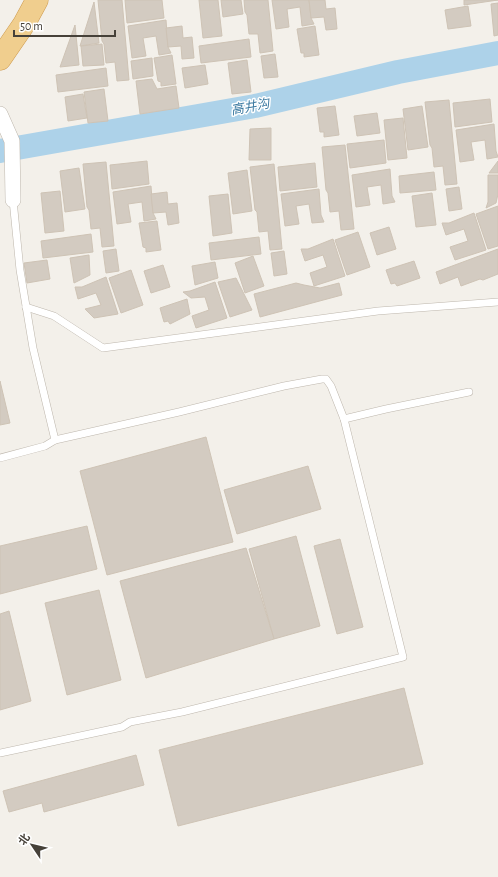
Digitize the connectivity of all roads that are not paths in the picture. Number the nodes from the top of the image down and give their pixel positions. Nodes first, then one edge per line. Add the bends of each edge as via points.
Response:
1 (25, 0) edge
2 (37, 0) edge
3 (0, 39) edge
4 (0, 59) edge
5 (0, 115) edge
6 (13, 200) joint
7 (498, 302) edge
8 (26, 307) junction
9 (469, 392) dead end
10 (344, 419) junction
11 (55, 440) junction
12 (0, 458) edge
13 (0, 753) edge

1 - 3 highway
2 - 4 highway
5 - 6 street via 12,141
6 - 8 lane
7 - 8 lane via 378,311 103,348 54,316
8 - 11 lane
9 - 10 lane
10 - 11 lane via 331,386 326,379 322,379
10 - 13 lane via 403,657 182,712 130,722 122,727
11 - 12 lane via 45,446

